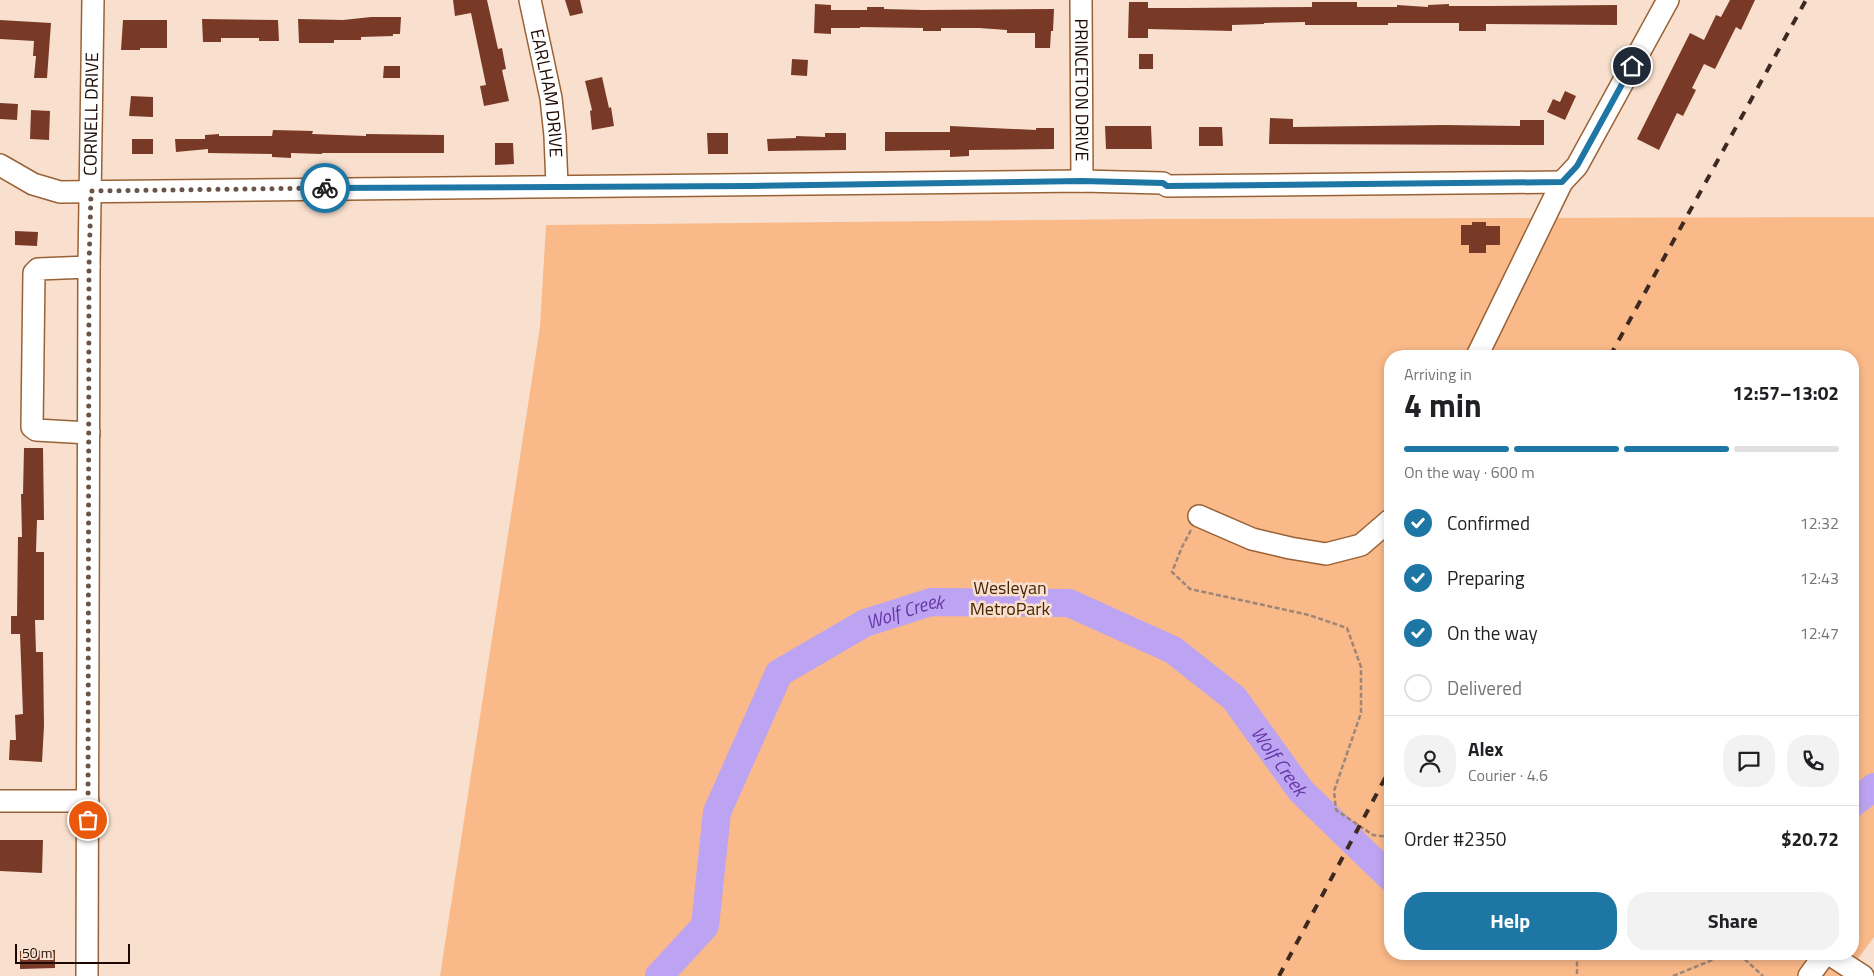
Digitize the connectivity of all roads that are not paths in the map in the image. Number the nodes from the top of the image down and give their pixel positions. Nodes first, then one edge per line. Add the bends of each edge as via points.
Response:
1 (93, 0) edge
2 (530, 0) edge
3 (1081, 0) edge
4 (1668, 0) edge
5 (0, 164) edge
6 (1082, 181) junction
7 (1562, 182) junction
8 (557, 186) junction
9 (91, 191) junction
10 (89, 267) junction
11 (1480, 350) edge
12 (89, 433) junction
13 (1199, 516) road end
14 (1384, 525) edge
15 (0, 801) edge
16 (88, 801) junction
17 (1821, 960) edge
18 (1838, 960) edge
19 (87, 976) edge
20 (1809, 976) edge
21 (1863, 976) edge

1 - 9 street, CORNELL DRIVE
2 - 8 street, EARLHAM DRIVE via 550,98
3 - 6 street, PRINCETON DRIVE
4 - 7 street via 1577,166
5 - 9 street via 42,188 60,192
6 - 7 street via 1163,183 1167,186
6 - 8 street
7 - 11 street
8 - 9 street
9 - 10 street, CORNELL DRIVE
10 - 12 street, CORNELL DRIVE
10 - 12 street via 38,269 34,273 32,427 36,430
12 - 16 street, CORNELL DRIVE
13 - 14 street via 1252,539 1326,554 1361,545
15 - 16 street
16 - 19 street, CORNELL DRIVE
17 - 20 street
18 - 21 street

